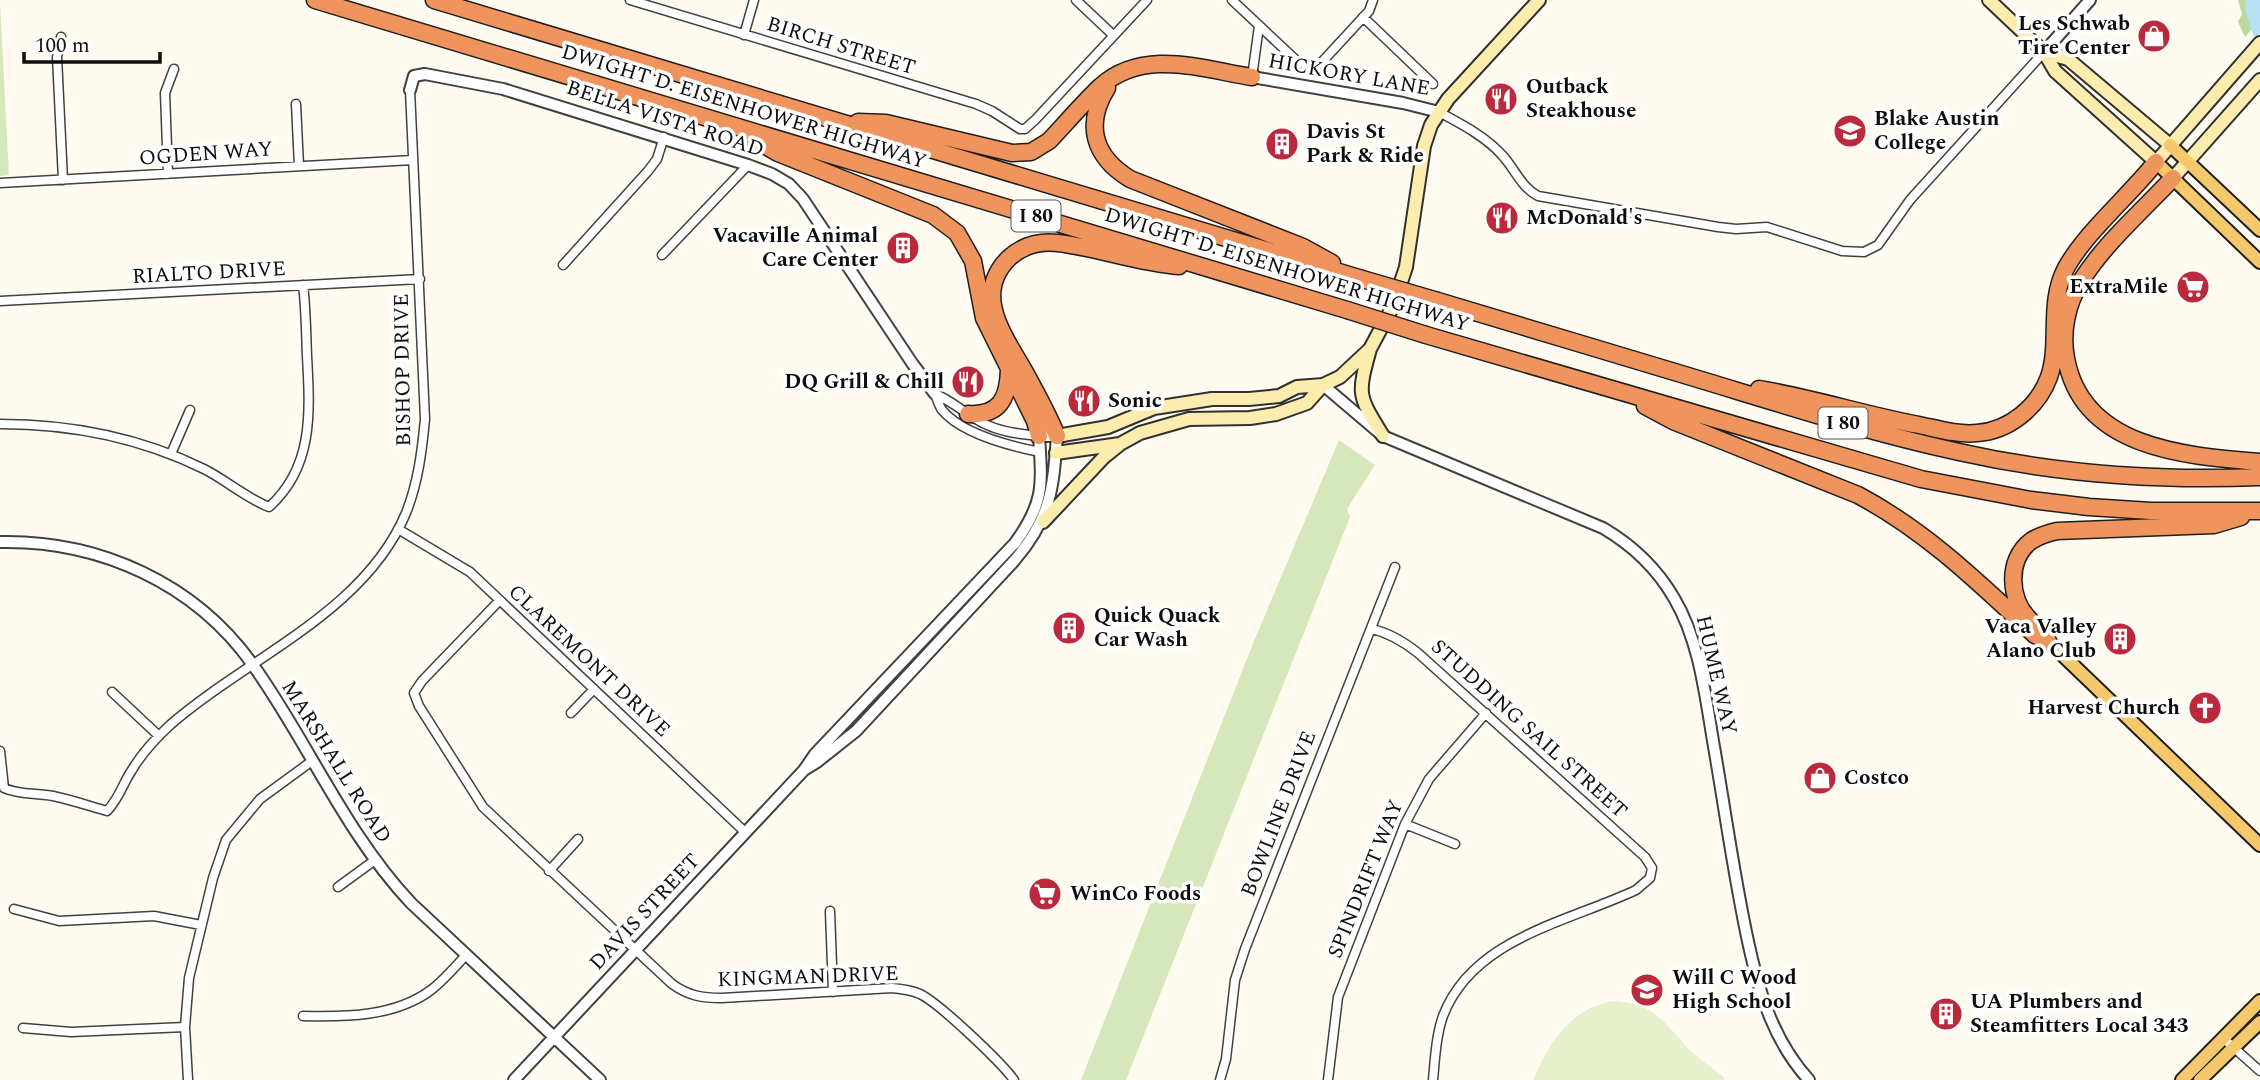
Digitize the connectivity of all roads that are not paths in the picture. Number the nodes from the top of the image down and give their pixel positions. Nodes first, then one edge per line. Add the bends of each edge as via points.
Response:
1 (315, 0) edge
2 (434, 0) edge
3 (630, 0) edge
4 (754, 0) edge
5 (1076, 0) edge
6 (1147, 0) edge
7 (1232, 0) edge
8 (1373, 0) edge
9 (1989, 0) edge
10 (2090, 0) edge
11 (1533, 2) edge
12 (1363, 17) junction
13 (1259, 26) junction
14 (744, 35) junction
15 (1113, 35) junction
16 (61, 37) dead end
17 (2260, 43) edge
18 (2044, 52) junction
19 (174, 69) dead end
20 (1114, 77) junction
21 (1252, 77) junction
22 (2260, 80) edge
23 (1433, 84) dead end
24 (410, 90) joint
25 (296, 104) dead end
26 (1439, 112) junction
27 (835, 121) junction
28 (726, 124) junction
29 (664, 137) junction
30 (2170, 145) junction
31 (413, 160) junction
32 (2156, 162) junction
33 (2188, 162) junction
34 (748, 164) junction
35 (299, 166) junction
36 (168, 174) junction
37 (2173, 178) junction
38 (63, 180) junction
39 (0, 183) edge
40 (2260, 230) edge
41 (662, 255) dead end
42 (2260, 262) edge
43 (562, 265) dead end
44 (1204, 267) junction
45 (1359, 278) junction
46 (420, 279) junction
47 (303, 285) junction
48 (0, 302) edge
49 (1370, 349) junction
50 (1009, 370) junction
51 (1691, 377) junction
52 (1324, 385) junction
53 (1615, 390) junction
54 (935, 394) junction
55 (190, 410) dead end
56 (968, 414) junction
57 (0, 424) edge
58 (1383, 436) junction
59 (1039, 444) junction
60 (1057, 444) junction
61 (1120, 444) junction
62 (171, 454) junction
63 (2260, 462) edge
64 (2260, 477) edge
65 (2258, 511) edge
66 (1043, 522) junction
67 (398, 529) junction
68 (0, 542) edge
69 (1395, 567) dead end
70 (500, 600) junction
71 (1372, 629) junction
72 (2048, 641) junction
73 (252, 664) junction
74 (594, 689) junction
75 (112, 692) dead end
76 (571, 713) dead end
77 (1486, 713) junction
78 (159, 736) junction
79 (0, 751) edge
80 (312, 761) junction
81 (804, 770) junction
82 (1405, 824) junction
83 (745, 832) junction
84 (578, 839) dead end
85 (1455, 844) dead end
86 (2260, 845) edge
87 (375, 860) junction
88 (548, 871) junction
89 (338, 887) dead end
90 (14, 909) dead end
91 (830, 911) dead end
92 (201, 925) junction
93 (635, 950) junction
94 (466, 955) junction
95 (833, 992) junction
96 (2260, 1001) edge
97 (303, 1016) dead end
98 (2260, 1022) edge
99 (185, 1027) junction
100 (23, 1028) dead end
101 (554, 1038) junction
102 (2223, 1038) junction
103 (2234, 1047) junction
104 (2260, 1071) edge
105 (188, 1080) edge
106 (514, 1080) edge
107 (600, 1080) edge
108 (1014, 1080) edge
109 (1220, 1080) edge
110 (1328, 1080) edge
111 (1433, 1080) edge
112 (1809, 1080) edge
113 (2182, 1080) edge
114 (2200, 1080) edge

1 - 28 highway, DWIGHT D. EISENHOWER HIGHWAY / I 80
2 - 27 highway, DWIGHT D. EISENHOWER HIGHWAY / I 80
3 - 14 street, BIRCH STREET
4 - 14 street
5 - 15 street
6 - 15 street
7 - 13 street
8 - 12 street
9 - 18 main road
10 - 18 street
11 - 26 main road
12 - 13 street via 1314,67 1299,63
12 - 23 street
13 - 21 street
14 - 15 street, BIRCH STREET via 976,104 1020,129 1034,121
16 - 38 street via 57,57
17 - 30 main road
18 - 26 street via 1910,200 1878,245 1864,252 1842,251 1767,227 1718,227 1538,196 1524,186 1494,147
18 - 30 main road via 2068,59
18 - 32 main road via 2055,71
19 - 36 street via 165,93
20 - 21 highway via 1136,65 1166,63
20 - 27 highway via 1049,141 1031,152 996,150 886,123
20 - 45 highway via 1100,98 1094,128 1105,159 1115,170 1303,247
21 - 26 street, HICKORY LANE
22 - 33 main road
24 - 29 street, BELLA VISTA ROAD via 414,76 437,74
24 - 31 street, BISHOP DRIVE
25 - 35 street
26 - 49 main road via 1423,146 1406,267 1393,306
27 - 45 highway, DWIGHT D. EISENHOWER HIGHWAY / I 80
28 - 44 highway, DWIGHT D. EISENHOWER HIGHWAY / I 80
28 - 50 highway via 778,153 947,224 973,261 984,318
29 - 34 street, BELLA VISTA ROAD
29 - 43 street via 648,171
30 - 32 main road
30 - 33 main road
31 - 35 street, OGDEN WAY
31 - 46 street, BISHOP DRIVE
32 - 37 main road
32 - 51 highway via 2066,269 2054,313 2048,378 2025,412 1997,429 1956,432
33 - 37 main road
33 - 40 main road
34 - 41 street
34 - 54 street, BELLA VISTA ROAD via 789,184 803,199
35 - 36 street, OGDEN WAY
36 - 38 street, OGDEN WAY
37 - 42 main road
37 - 63 highway via 2081,282 2067,317 2068,368 2097,416 2131,439 2168,450
38 - 39 street, OGDEN WAY
44 - 53 highway, DWIGHT D. EISENHOWER HIGHWAY / I 80, bridge
44 - 60 highway via 1151,264 1041,243 1026,246 1005,262 991,289 992,305
45 - 51 highway, DWIGHT D. EISENHOWER HIGHWAY / I 80, bridge
46 - 47 street, RIALTO DRIVE
46 - 67 street, BISHOP DRIVE via 425,419 415,486
47 - 48 street, RIALTO DRIVE
47 - 62 street via 308,435 296,471 280,498 269,507 257,503
49 - 52 main road via 1340,377
49 - 58 main road via 1360,390
50 - 56 highway via 1005,398 998,407 985,414
50 - 59 highway via 1035,421
51 - 64 highway, DWIGHT D. EISENHOWER HIGHWAY / I 80 via 1874,432 1996,459 2099,474
52 - 58 street, HUME WAY
52 - 60 main road via 1297,387 1279,396 1154,408
52 - 61 main road via 1307,402 1276,414 1189,419 1140,433
53 - 65 highway, DWIGHT D. EISENHOWER HIGHWAY / I 80 via 1867,465 1976,491 2089,507
53 - 72 highway via 1673,421 1879,506 1927,538 2035,635
54 - 56 street, BELLA VISTA ROAD
54 - 59 street, BELLA VISTA ROAD via 942,409 975,432 1016,447
55 - 62 street
56 - 59 street, BELLA VISTA ROAD
57 - 62 street via 89,430
58 - 112 street, HUME WAY via 1603,528 1643,557 1674,597 1701,673 1760,996 1784,1046
59 - 60 street
59 - 60 street
59 - 81 street, DAVIS STREET via 1043,478 1023,532
60 - 61 main road
60 - 66 street, DAVIS STREET via 1053,487
61 - 66 main road
65 - 72 highway via 2214,526 2057,531 2035,539 2018,557 2013,586 2025,615
66 - 81 street, DAVIS STREET via 1014,561 856,731
67 - 70 street, CLAREMONT DRIVE via 458,563
67 - 73 street, BISHOP DRIVE via 379,559 341,601
68 - 73 street, MARSHALL ROAD via 71,548 144,572 201,610
69 - 71 street, BOWLINE DRIVE
70 - 74 street, CLAREMONT DRIVE
70 - 88 street, KINGMAN DRIVE via 414,693 484,807
71 - 77 street, STUDDING SAIL STREET via 1408,645
71 - 109 street, BOWLINE DRIVE via 1245,949 1235,980
72 - 86 main road
73 - 78 street, BISHOP DRIVE
73 - 80 street, MARSHALL ROAD
74 - 76 street
74 - 83 street, CLAREMONT DRIVE
75 - 78 street
77 - 82 street, SPINDRIFT WAY via 1429,779
77 - 111 street, STUDDING SAIL STREET via 1645,856 1652,868 1650,878 1636,890 1513,942 1476,967 1461,983 1443,1018
78 - 79 street, BISHOP DRIVE via 107,811 4,788
80 - 87 street, MARSHALL ROAD
80 - 92 street via 260,799 226,841
81 - 83 street, DAVIS STREET
82 - 85 street
82 - 110 street, SPINDRIFT WAY via 1338,997
83 - 93 street, DAVIS STREET
84 - 88 street
87 - 89 street
87 - 94 street, MARSHALL ROAD via 411,903
88 - 93 street, KINGMAN DRIVE
90 - 92 street via 59,922 154,916
91 - 95 street
92 - 99 street via 189,978
93 - 95 street, KINGMAN DRIVE via 684,993 700,998
93 - 101 street, DAVIS STREET
94 - 97 street via 443,981 409,1004 379,1012
94 - 101 street, MARSHALL ROAD
95 - 108 street, KINGMAN DRIVE via 892,988 922,995
96 - 102 main road
98 - 103 main road
99 - 100 street via 71,1032
99 - 105 street
101 - 106 street, DAVIS STREET
101 - 107 street, MARSHALL ROAD
102 - 103 street
102 - 113 main road
103 - 104 street
103 - 114 main road

